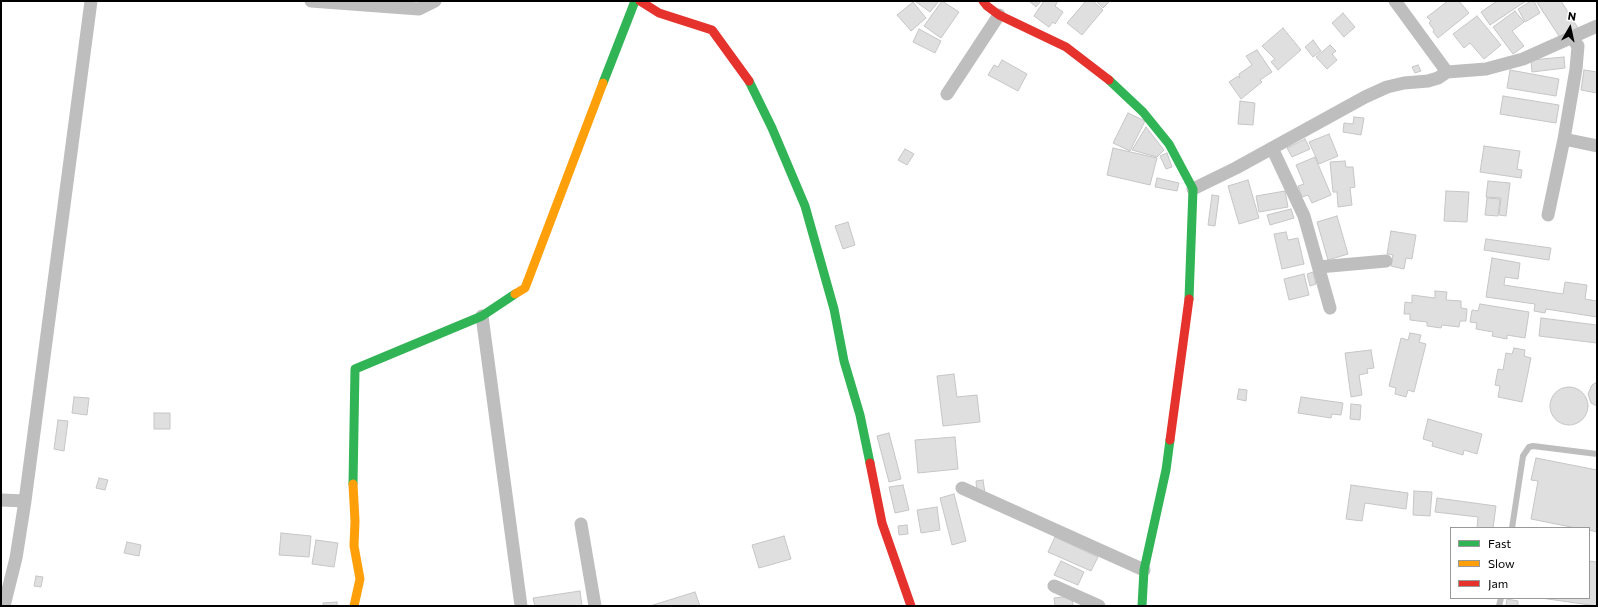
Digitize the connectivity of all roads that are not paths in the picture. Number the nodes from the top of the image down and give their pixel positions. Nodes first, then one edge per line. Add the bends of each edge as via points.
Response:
1 (91, 1) edge
2 (311, 1) edge
3 (435, 1) edge
4 (635, 1) edge
5 (640, 1) edge
6 (983, 1) edge
7 (1395, 1) edge
8 (999, 15) junction
9 (1597, 26) edge
10 (1572, 38) junction
11 (1447, 72) junction
12 (947, 94) dead end
13 (1564, 139) junction
14 (1597, 146) edge
15 (1272, 148) junction
16 (1193, 189) junction
17 (1548, 215) dead end
18 (1386, 261) dead end
19 (1319, 267) junction
20 (1330, 308) dead end
21 (482, 316) junction
22 (1597, 454) edge
23 (962, 488) dead end
24 (1, 500) edge
25 (24, 500) junction
26 (581, 524) dead end
27 (1512, 527) edge
28 (1144, 570) junction
29 (1054, 586) dead end
30 (4, 606) edge
31 (354, 606) edge
32 (521, 606) edge
33 (596, 606) edge
34 (911, 606) edge
35 (1099, 606) edge
36 (1142, 606) edge

1 - 25 street
2 - 3 street via 419,9
4 - 21 street via 525,288
5 - 34 street via 659,13 712,30 748,78 772,128 812,229 860,415 882,523
6 - 8 street
7 - 11 street
8 - 12 street
8 - 16 street via 1066,47 1104,75 1143,112 1169,144
9 - 10 street
10 - 11 street via 1523,59 1486,69
10 - 13 street via 1578,46 1578,52
11 - 15 street via 1428,81 1387,87
13 - 14 street
13 - 17 street
15 - 16 street
15 - 19 street via 1304,216
16 - 28 street via 1189,302 1166,470
18 - 19 street
19 - 20 street
21 - 31 street via 355,369 354,546 360,579
21 - 32 street
22 - 27 lane via 1529,447 1523,456
23 - 28 street
24 - 25 street
25 - 30 street via 16,558
26 - 33 street
28 - 36 street
29 - 35 street

